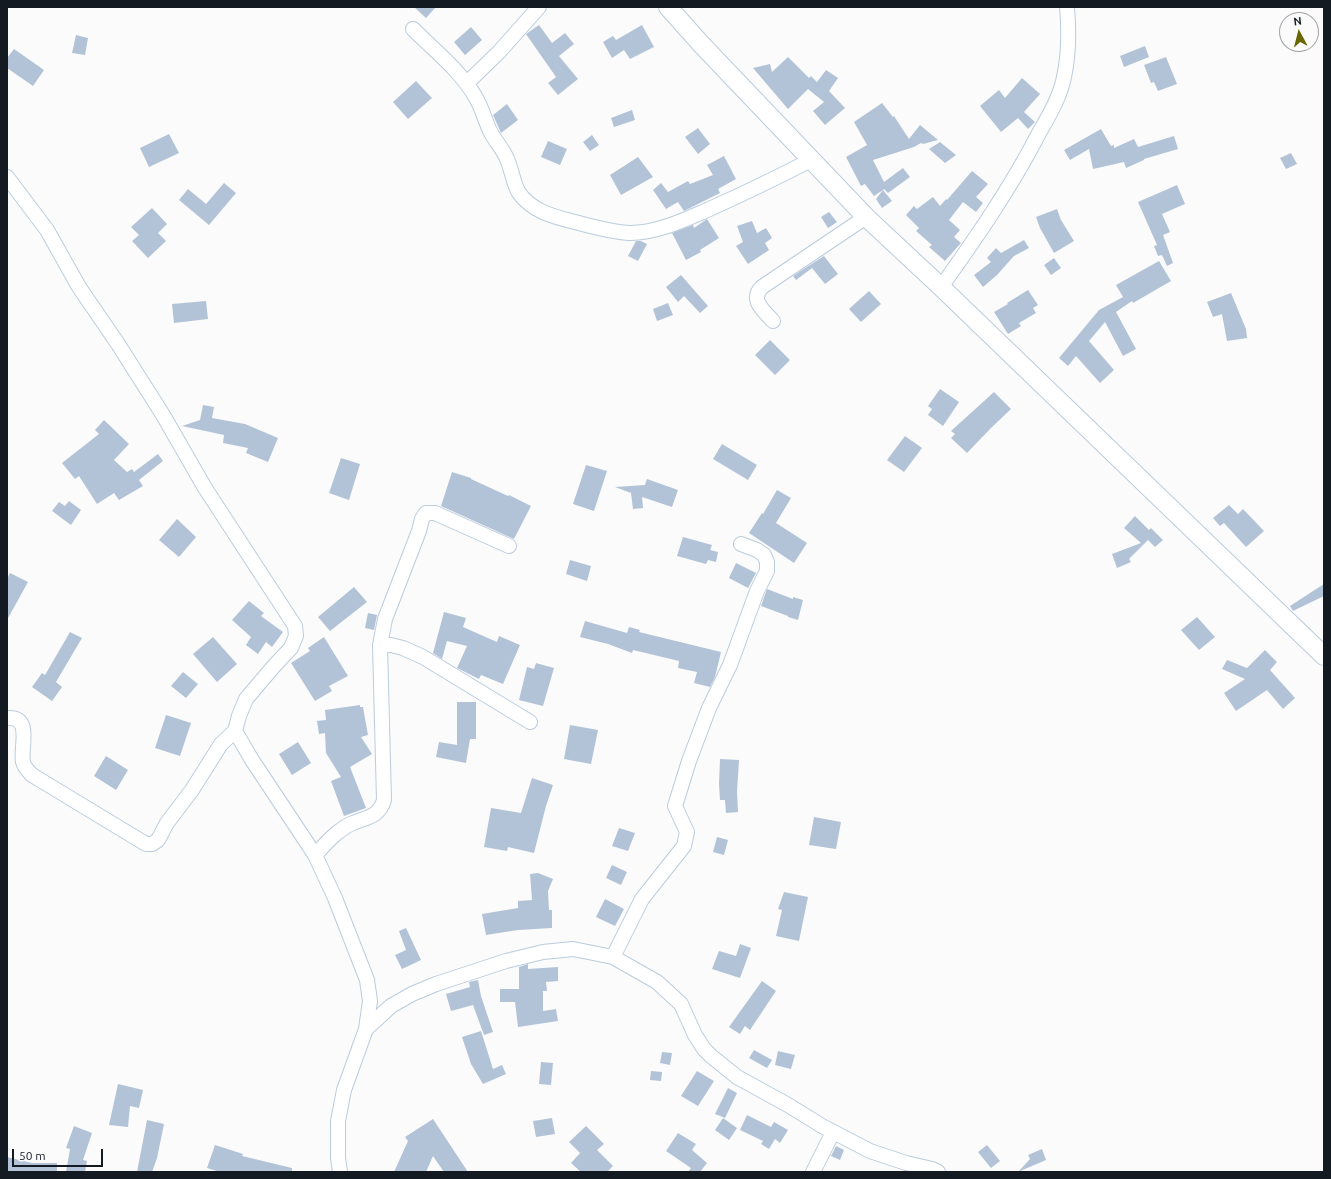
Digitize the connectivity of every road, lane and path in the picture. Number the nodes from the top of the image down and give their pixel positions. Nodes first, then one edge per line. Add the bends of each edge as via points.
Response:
1 (539, 7) edge
2 (668, 7) edge
3 (1067, 7) edge
4 (413, 29) dead end
5 (467, 83) junction
6 (811, 160) junction
7 (7, 177) edge
8 (866, 217) junction
9 (942, 287) junction
10 (773, 321) dead end
11 (741, 544) dead end
12 (509, 546) dead end
13 (380, 645) junction
14 (1324, 656) edge
15 (7, 718) edge
16 (530, 722) dead end
17 (235, 731) junction
18 (315, 855) junction
19 (613, 957) junction
20 (366, 1030) junction
21 (833, 1132) junction
22 (902, 1168) edge
23 (340, 1172) edge
24 (813, 1172) edge
25 (938, 1172) edge

1 - 5 street via 500,52
2 - 6 street
3 - 9 street via 1069,37 1064,78 1053,108 1021,169
4 - 5 street
5 - 6 street via 507,158 520,193 528,203 548,215 605,230 631,233 679,222 761,186
6 - 8 street
7 - 17 street via 47,230 79,287 126,357 205,488 295,626 296,636 291,648 246,699
8 - 9 street
8 - 10 street via 762,287 756,298 760,307
9 - 14 street
11 - 19 street via 764,555 767,571 730,665 709,708 675,806 687,832 684,846 642,899
12 - 13 street via 435,513 426,513 385,619
13 - 16 street via 403,648 423,657
13 - 18 street via 384,800 382,808 372,816 351,823 338,832
15 - 17 street via 17,719 22,724 23,761 32,775 148,844 158,840 221,744
17 - 18 street
18 - 20 street via 367,980 370,1000
19 - 20 street via 573,949 543,952 506,961 412,994 391,1006
19 - 21 street via 657,982 681,1004 704,1049 711,1056 738,1077
20 - 23 street via 344,1090 338,1121
21 - 22 street
21 - 24 street
22 - 25 street via 932,1169

